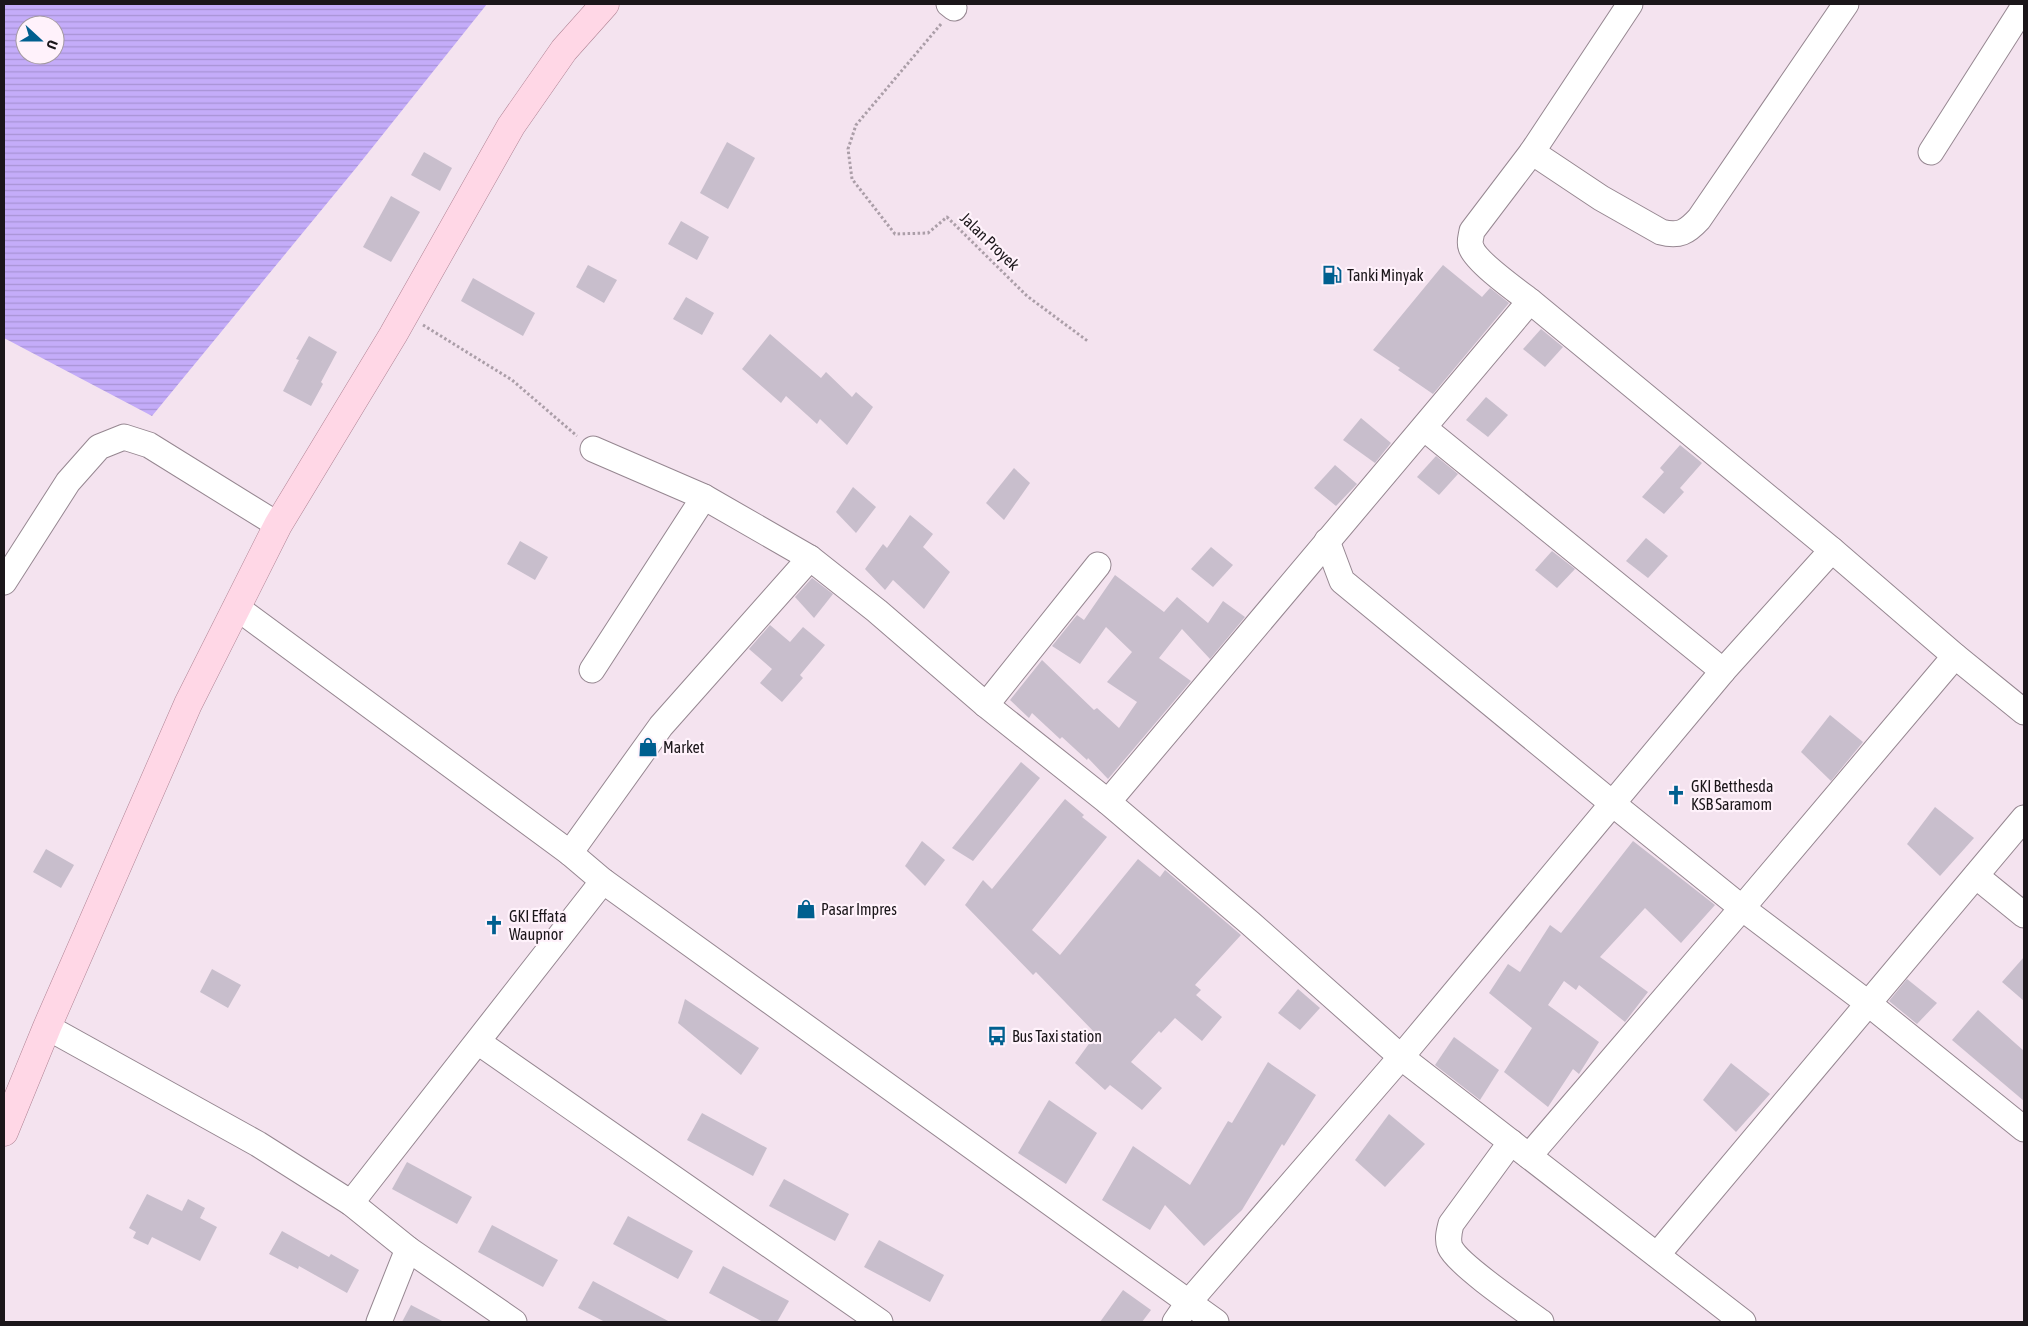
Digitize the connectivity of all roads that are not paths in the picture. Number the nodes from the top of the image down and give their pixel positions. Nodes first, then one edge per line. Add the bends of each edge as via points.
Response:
1 (604, 4) edge
2 (1630, 4) edge
3 (1846, 4) edge
4 (2024, 6) edge
5 (1532, 152) junction
6 (1931, 152) dead end
7 (1530, 301) junction
8 (1424, 428) junction
9 (593, 449) road end
10 (704, 497) junction
11 (278, 525) junction
12 (1327, 540) junction
13 (1832, 550) junction
14 (810, 558) junction
15 (1098, 565) dead end
16 (1299, 576) junction
17 (1342, 581) junction
18 (4, 582) edge
19 (236, 607) junction
20 (1955, 656) junction
21 (592, 670) dead end
22 (1723, 671) junction
23 (986, 705) junction
24 (2024, 712) edge
25 (1108, 802) junction
26 (1613, 804) junction
27 (2024, 818) edge
28 (570, 853) junction
29 (1976, 876) junction
30 (603, 881) junction
31 (1742, 908) junction
32 (2024, 915) edge
33 (1869, 1004) junction
34 (47, 1027) junction
35 (478, 1042) junction
36 (1401, 1057) junction
37 (2024, 1129) edge
38 (4, 1132) edge
39 (1520, 1149) junction
40 (351, 1203) junction
41 (408, 1249) junction
42 (1657, 1255) junction
43 (1181, 1312) edge
44 (379, 1322) edge
45 (514, 1322) edge
46 (880, 1322) edge
47 (1216, 1322) edge
48 (1541, 1322) edge
49 (1743, 1322) edge

1 - 11 main road via 564,50 511,126 405,314
2 - 5 street
3 - 5 street via 1699,219 1681,234 1661,232 1601,198
4 - 6 street
5 - 7 street via 1472,231 1470,240 1472,250 1484,263
7 - 8 street
7 - 13 street
8 - 12 street
8 - 22 street
9 - 10 street
10 - 14 street
10 - 21 street
11 - 18 street via 148,445 124,438 100,447 68,482
11 - 19 main road
12 - 16 street
12 - 17 street
13 - 20 street
13 - 22 street
14 - 23 street via 878,611
14 - 28 street via 660,726
15 - 23 street
16 - 17 street
16 - 25 street
17 - 26 street
19 - 28 street
19 - 34 main road via 188,704
20 - 24 street
20 - 31 street
22 - 26 street
23 - 25 street
25 - 36 street
26 - 31 street
26 - 36 street
27 - 29 street
28 - 30 street
29 - 32 street
29 - 33 street
30 - 35 street
30 - 43 street
31 - 33 street
31 - 39 street
33 - 37 street
33 - 42 street
34 - 38 main road
34 - 40 street via 258,1144
35 - 40 street
35 - 46 street
36 - 39 street
36 - 43 street
39 - 42 street
39 - 48 street via 1451,1224 1448,1237 1455,1255
40 - 41 street
41 - 44 street
41 - 45 street
42 - 49 street
43 - 47 street

